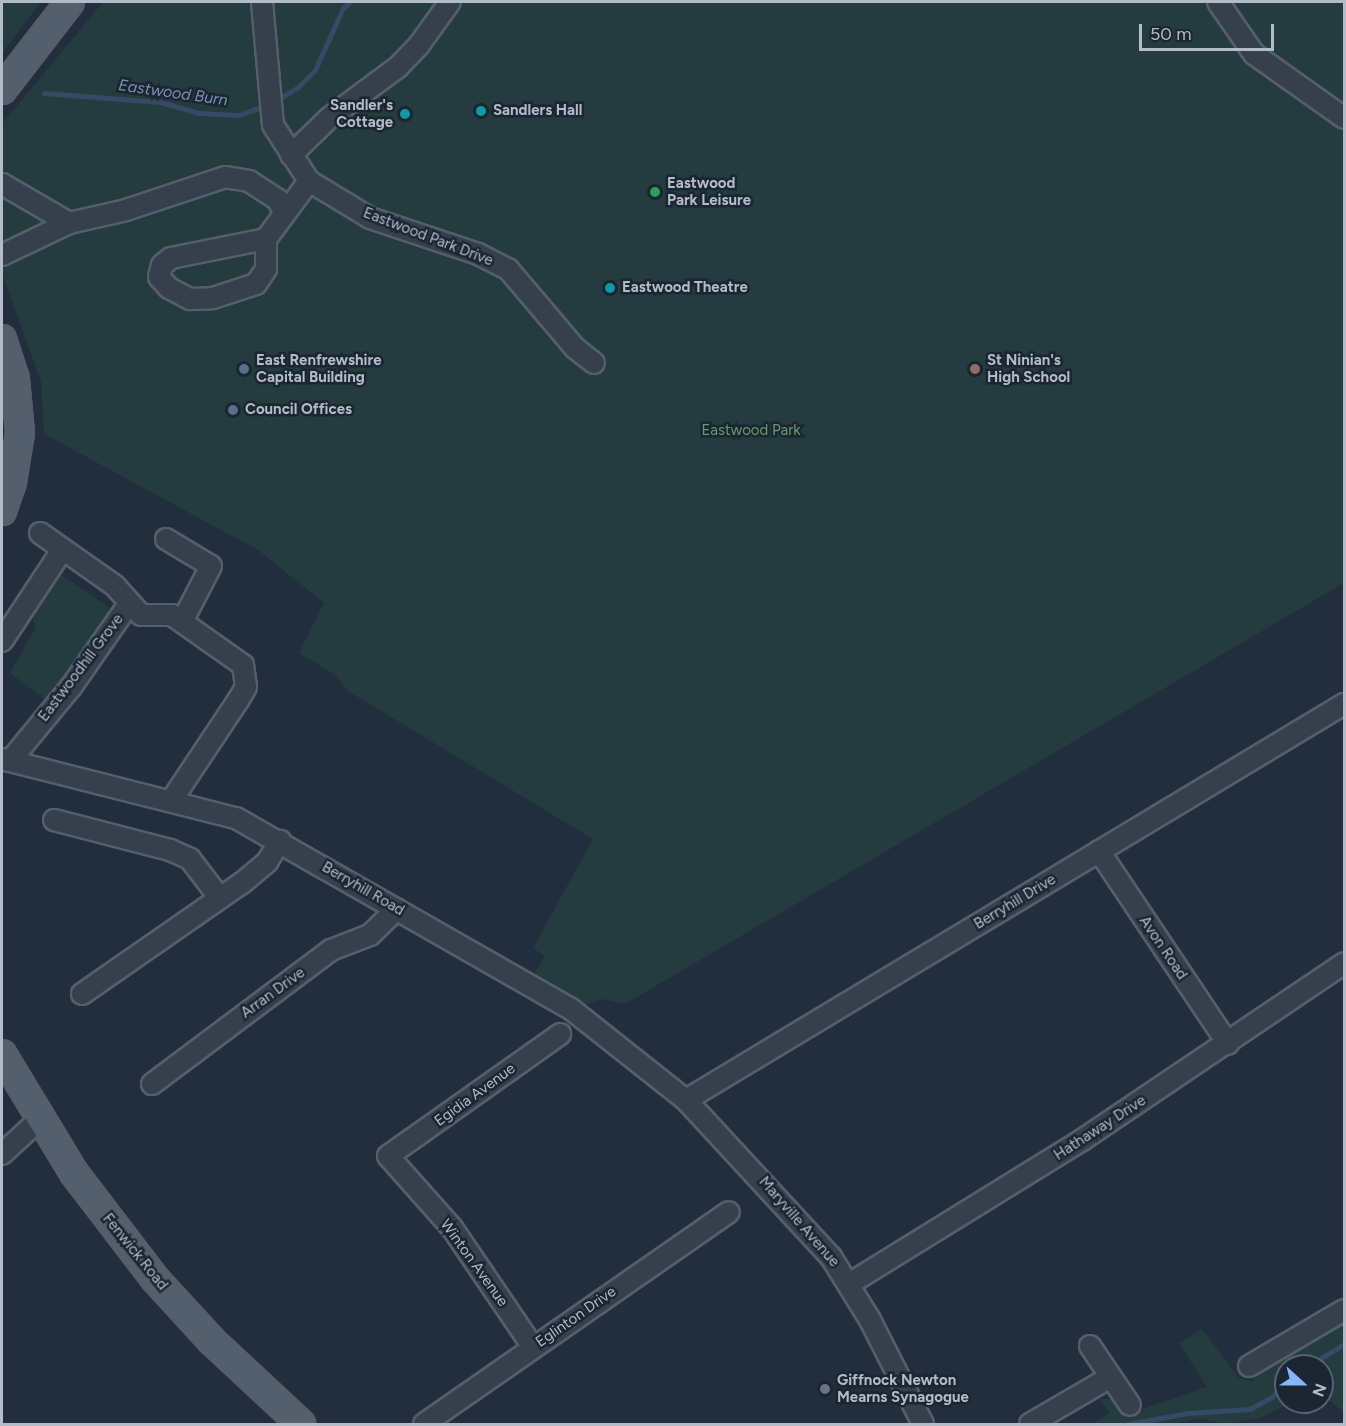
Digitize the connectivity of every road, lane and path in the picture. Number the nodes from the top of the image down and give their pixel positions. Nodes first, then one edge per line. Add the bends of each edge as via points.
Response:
1 (70, 2) edge
2 (262, 2) edge
3 (450, 2) edge
4 (1218, 2) edge
5 (2, 90) edge
6 (1344, 118) edge
7 (291, 155) junction
8 (309, 181) junction
9 (2, 184) edge
10 (284, 213) junction
11 (69, 223) junction
12 (266, 239) junction
13 (2, 255) edge
14 (2, 339) edge
15 (594, 363) dead end
16 (2, 512) edge
17 (40, 533) dead end
18 (166, 539) dead end
19 (63, 549) junction
20 (129, 604) junction
21 (182, 622) junction
22 (2, 641) edge
23 (1344, 704) edge
24 (6, 760) edge
25 (171, 801) junction
26 (54, 820) dead end
27 (280, 841) junction
28 (1099, 851) junction
29 (219, 897) junction
30 (397, 909) junction
31 (1344, 963) edge
32 (82, 994) dead end
33 (560, 1034) dead end
34 (1228, 1044) junction
35 (2, 1054) edge
36 (152, 1083) dead end
37 (686, 1100) junction
38 (40, 1119) junction
39 (2, 1154) edge
40 (388, 1156) joint
41 (729, 1212) dead end
42 (849, 1284) junction
43 (1344, 1310) edge
44 (1090, 1346) dead end
45 (533, 1347) junction
46 (1249, 1366) dead end
47 (1109, 1378) junction
48 (1130, 1405) dead end
49 (301, 1425) edge
50 (424, 1425) edge
51 (923, 1425) edge
52 (1030, 1425) edge

1 - 5 main road
2 - 7 street, Eastwood Park Drive via 268,96 272,116
3 - 7 street via 420,45 398,67 329,118
4 - 6 street via 1254,54
7 - 8 street, Eastwood Park Drive
8 - 10 street
8 - 15 street, Eastwood Park Drive via 370,218 478,254 508,269 575,348
9 - 11 street
10 - 11 street via 278,200 249,181 225,177 126,210
10 - 12 street
11 - 13 street
12 - 12 street via 266,269 256,284 241,291 190,299 159,277 162,265 171,258
14 - 16 main road via 15,379 20,433 12,482
17 - 19 street, Eastwoodhill Grove
18 - 21 street via 211,566
19 - 20 street, Eastwoodhill Grove via 115,585
19 - 22 street
20 - 21 street, Eastwoodhill Grove via 141,615 172,615
20 - 24 street, Eastwoodhill Grove via 71,687
21 - 25 street, Eastwoodhill Grove via 238,659 243,665 246,687
23 - 28 street, Berryhill Drive
24 - 25 street, Berryhill Road
25 - 27 street, Berryhill Road via 236,818
26 - 29 street via 170,850 190,859
27 - 29 street via 267,862
27 - 30 street, Berryhill Road
28 - 34 street, Avon Road
28 - 37 street, Berryhill Drive
29 - 32 street
30 - 36 street, Arran Drive via 370,935 331,950
30 - 37 street, Berryhill Road via 571,1009
31 - 34 street, Hathaway Drive
33 - 40 street, Egidia Avenue
34 - 42 street, Hathaway Drive
35 - 38 main road, Fenwick Road
37 - 42 street, Maryville Avenue via 797,1218
38 - 39 street
38 - 49 main road, Fenwick Road via 74,1173 155,1279 212,1341
40 - 45 street, Winton Avenue via 452,1228
41 - 45 street, Eglinton Drive
42 - 51 street, Maryville Avenue
43 - 46 street
44 - 47 street
45 - 50 street, Eglinton Drive
47 - 48 street
47 - 52 street

